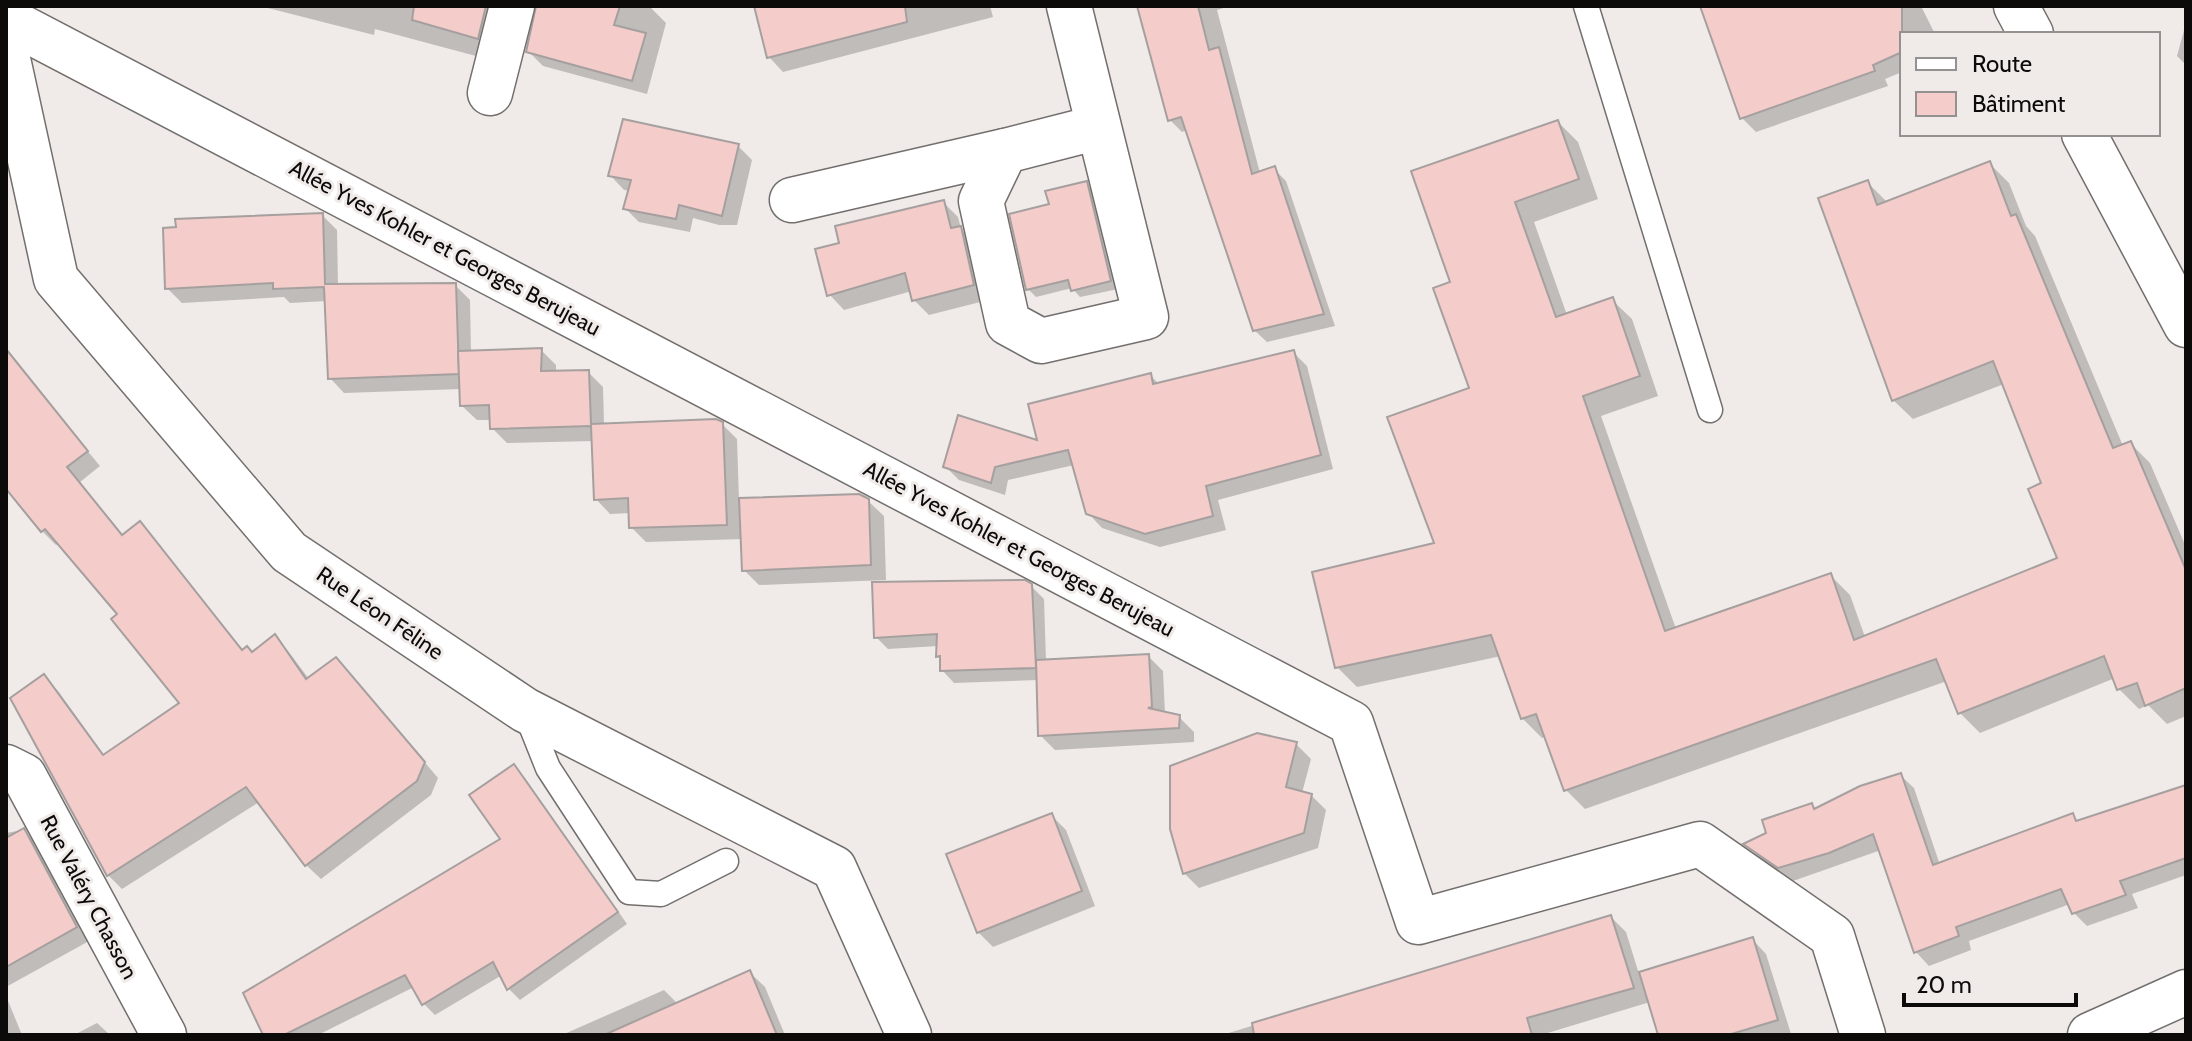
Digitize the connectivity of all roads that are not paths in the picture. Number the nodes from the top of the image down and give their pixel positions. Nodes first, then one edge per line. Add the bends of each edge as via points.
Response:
1 (512, 6) edge
2 (1069, 6) edge
3 (1586, 6) edge
4 (2016, 6) edge
5 (6, 19) edge
6 (2030, 32) edge
7 (6, 50) edge
8 (490, 93) dead end
9 (1099, 127) junction
10 (2085, 136) edge
11 (1005, 151) junction
12 (792, 200) dead end
13 (2186, 325) edge
14 (1710, 410) dead end
15 (525, 710) junction
16 (12, 763) edge
17 (726, 861) dead end
18 (2186, 992) edge
19 (164, 1035) edge
20 (909, 1035) edge
21 (1863, 1035) edge
22 (2090, 1035) edge

1 - 8 street
2 - 9 street
3 - 14 lane
4 - 6 street
5 - 21 street, Allée Yves Kohler et Georges Berujeau via 1351,723 1418,922 1700,844 1832,936
7 - 15 street, Rue Léon Féline via 56,279 289,552
9 - 11 street
9 - 11 street via 1146,317 1041,341 1008,323 981,201
10 - 13 street
11 - 12 street
15 - 17 lane via 548,768 629,892 661,894
15 - 20 street, Rue Léon Féline via 834,868
16 - 19 street, Rue Valéry Chasson
18 - 22 street

